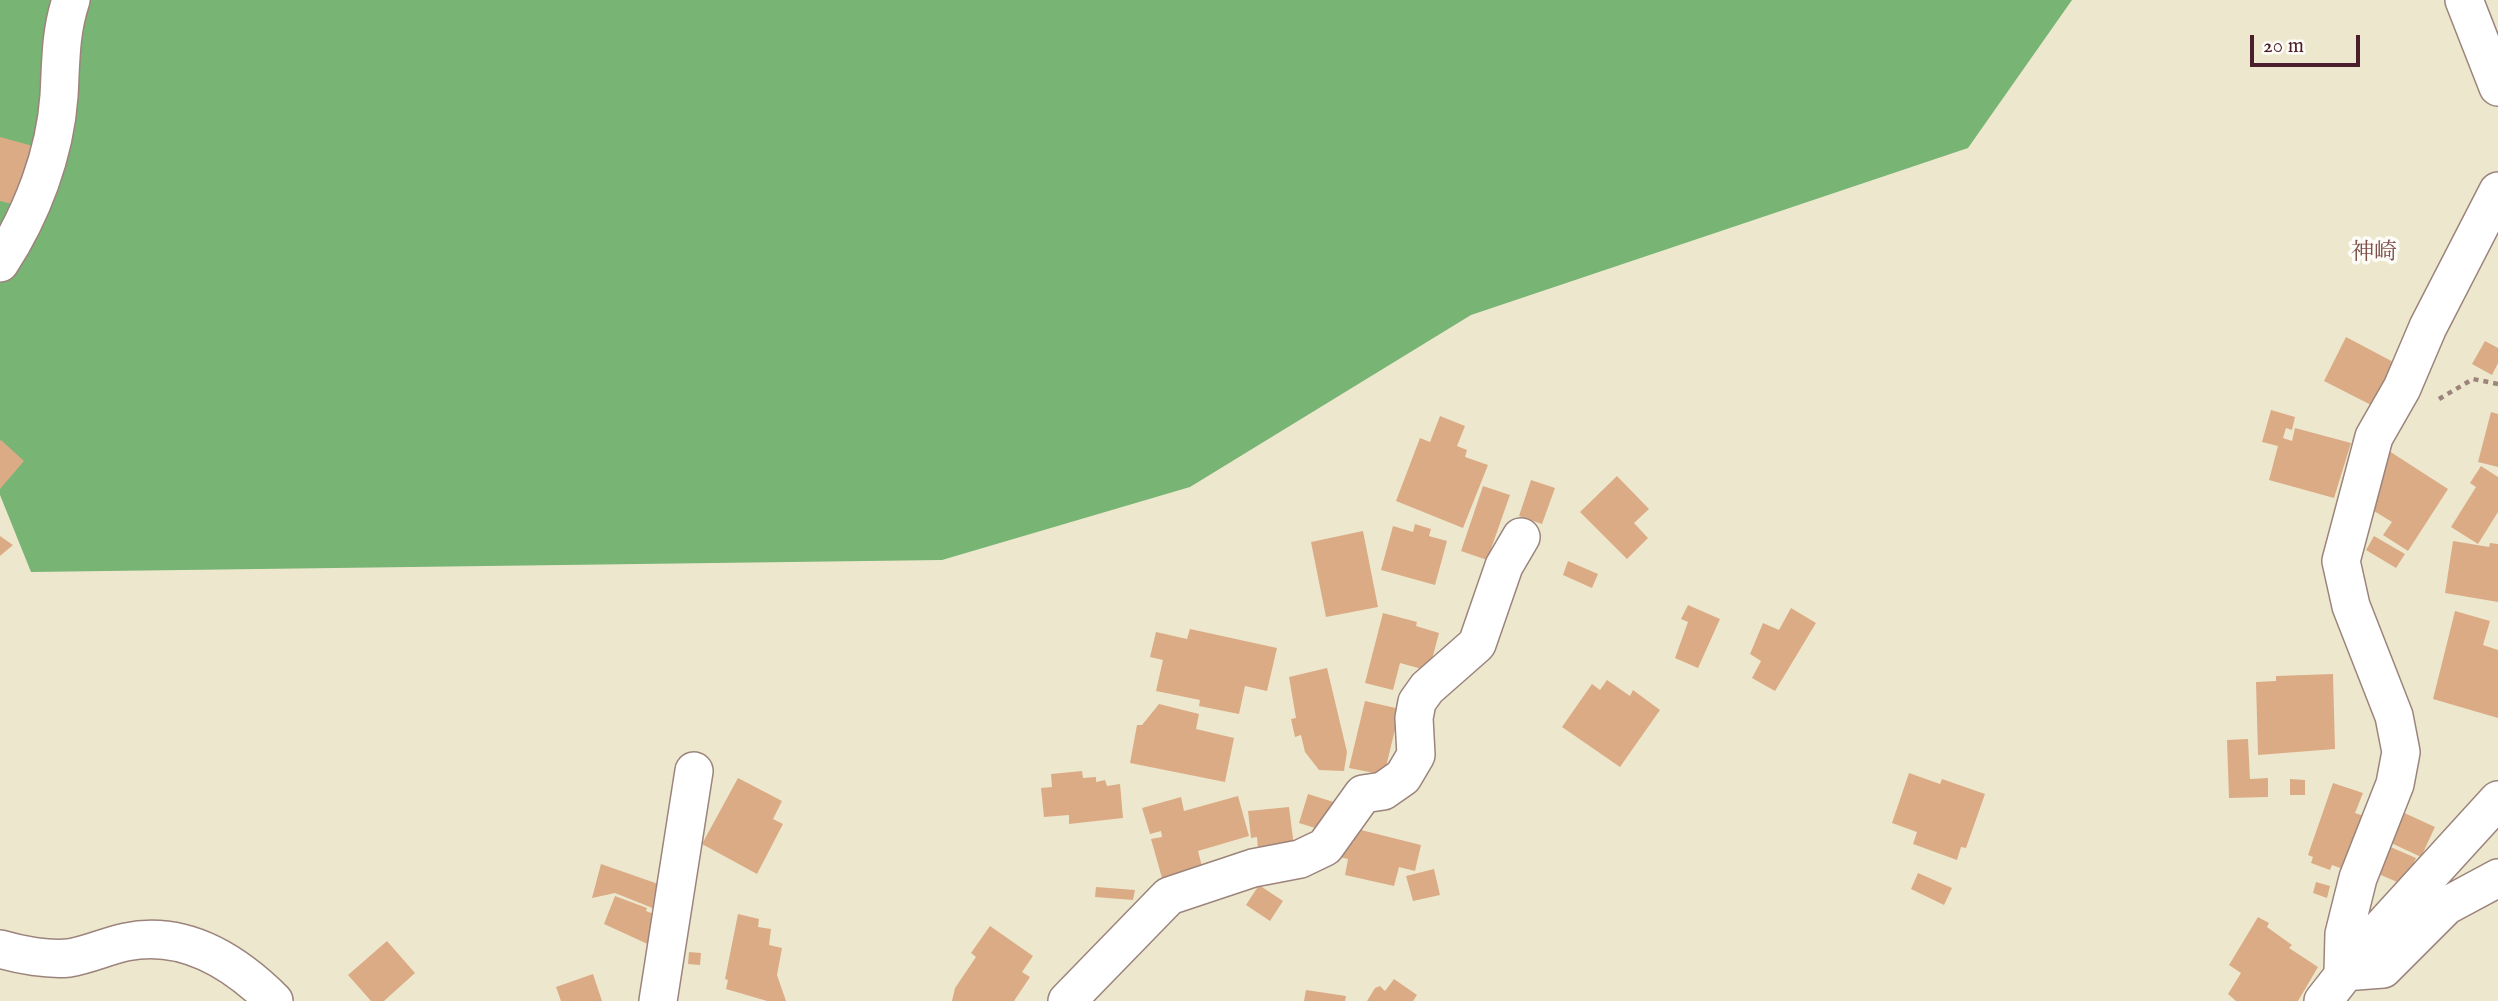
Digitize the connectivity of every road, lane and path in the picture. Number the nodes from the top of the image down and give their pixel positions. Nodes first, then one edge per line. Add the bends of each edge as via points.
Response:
1 (71, 0) edge
2 (2464, 0) edge
3 (2498, 87) edge
4 (2498, 191) edge
5 (0, 263) edge
6 (1521, 537) dead end
7 (694, 771) dead end
8 (2498, 800) edge
9 (2498, 878) edge
10 (0, 950) edge
11 (2333, 987) edge
12 (274, 1001) edge
13 (658, 1001) edge
14 (1067, 1001) edge

1 - 5 street via 60,44 59,98 45,169
2 - 3 street
4 - 11 street via 2374,437 2342,561 2351,606 2394,716 2401,752 2395,784 2358,877
6 - 14 street via 1504,566 1478,644 1417,702 1413,718 1416,755 1403,777 1383,791 1363,794 1325,847 1300,859 1253,868 1169,896
7 - 13 street
8 - 11 street
9 - 11 street via 2446,906 2384,969
10 - 12 street via 69,958 130,941 188,943 245,973

